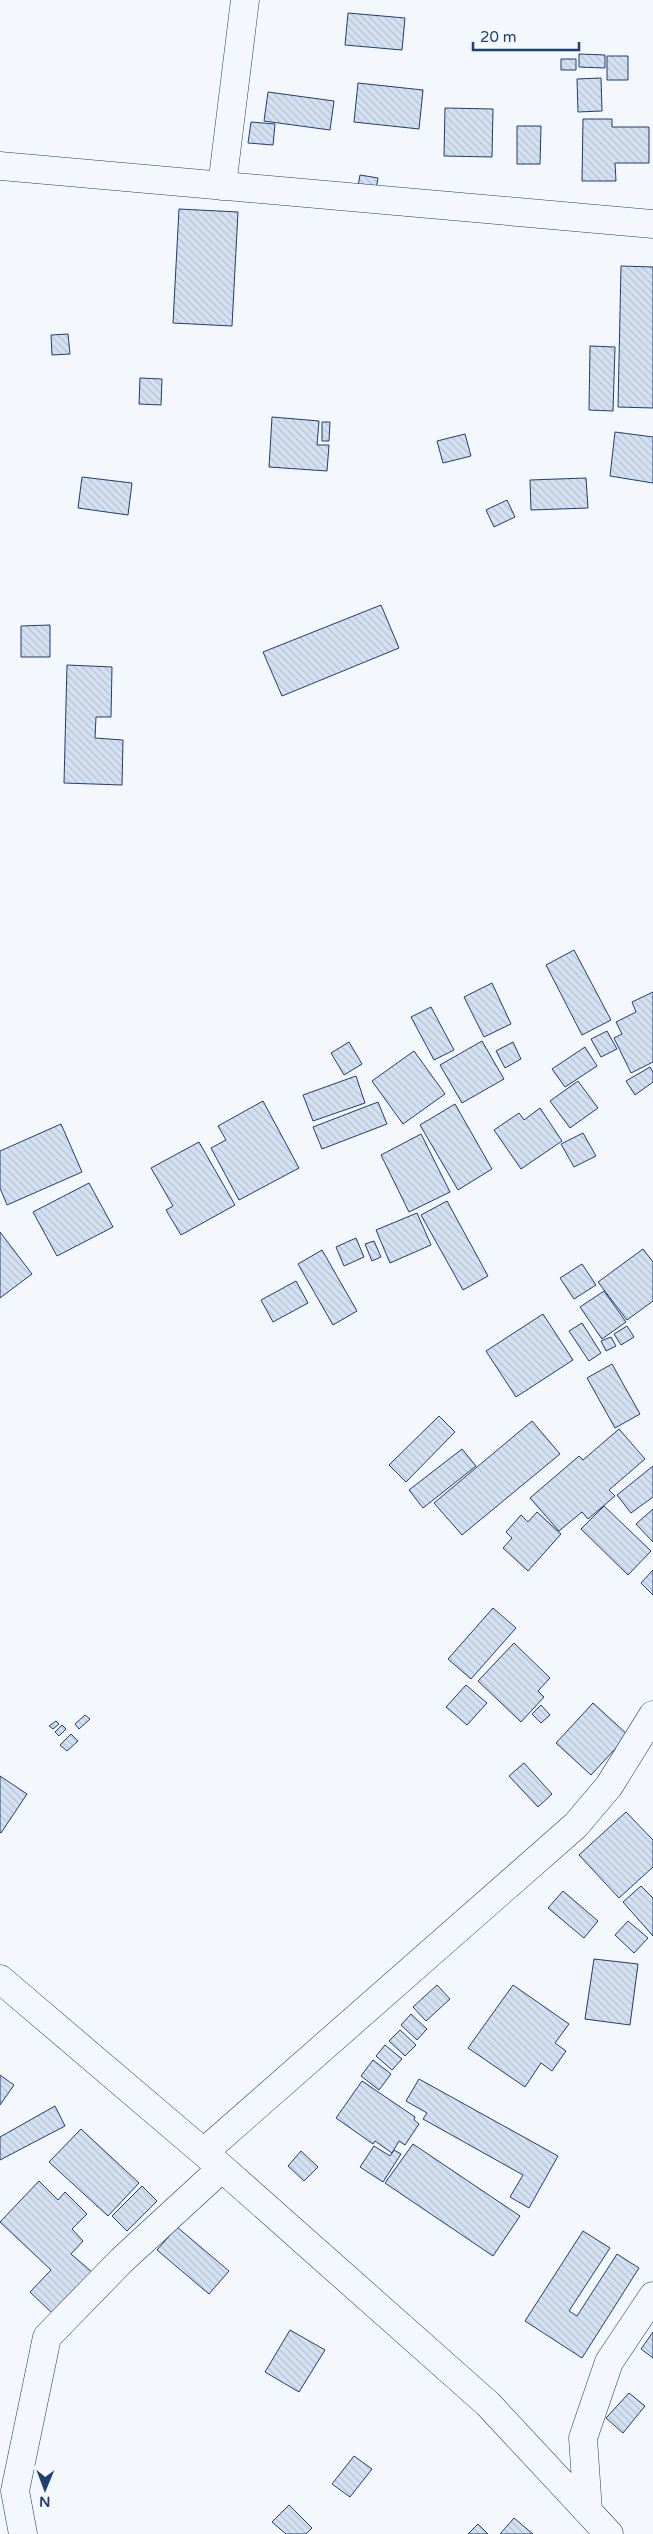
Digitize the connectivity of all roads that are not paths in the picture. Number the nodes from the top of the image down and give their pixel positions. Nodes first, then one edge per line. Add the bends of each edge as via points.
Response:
1 (245, 0) edge
2 (0, 166) edge
3 (222, 186) junction
4 (653, 224) edge
5 (653, 1715) edge
6 (0, 1979) edge
7 (213, 2160) junction
8 (653, 2296) edge
9 (588, 2511) junction
10 (23, 2534) edge
11 (609, 2534) edge

1 - 3 street
2 - 3 street
3 - 4 street
5 - 7 street via 609,1786 576,1825
6 - 7 street
7 - 9 street via 488,2404
7 - 10 street via 47,2337 15,2491
8 - 9 street via 609,2362 583,2438
9 - 11 street

